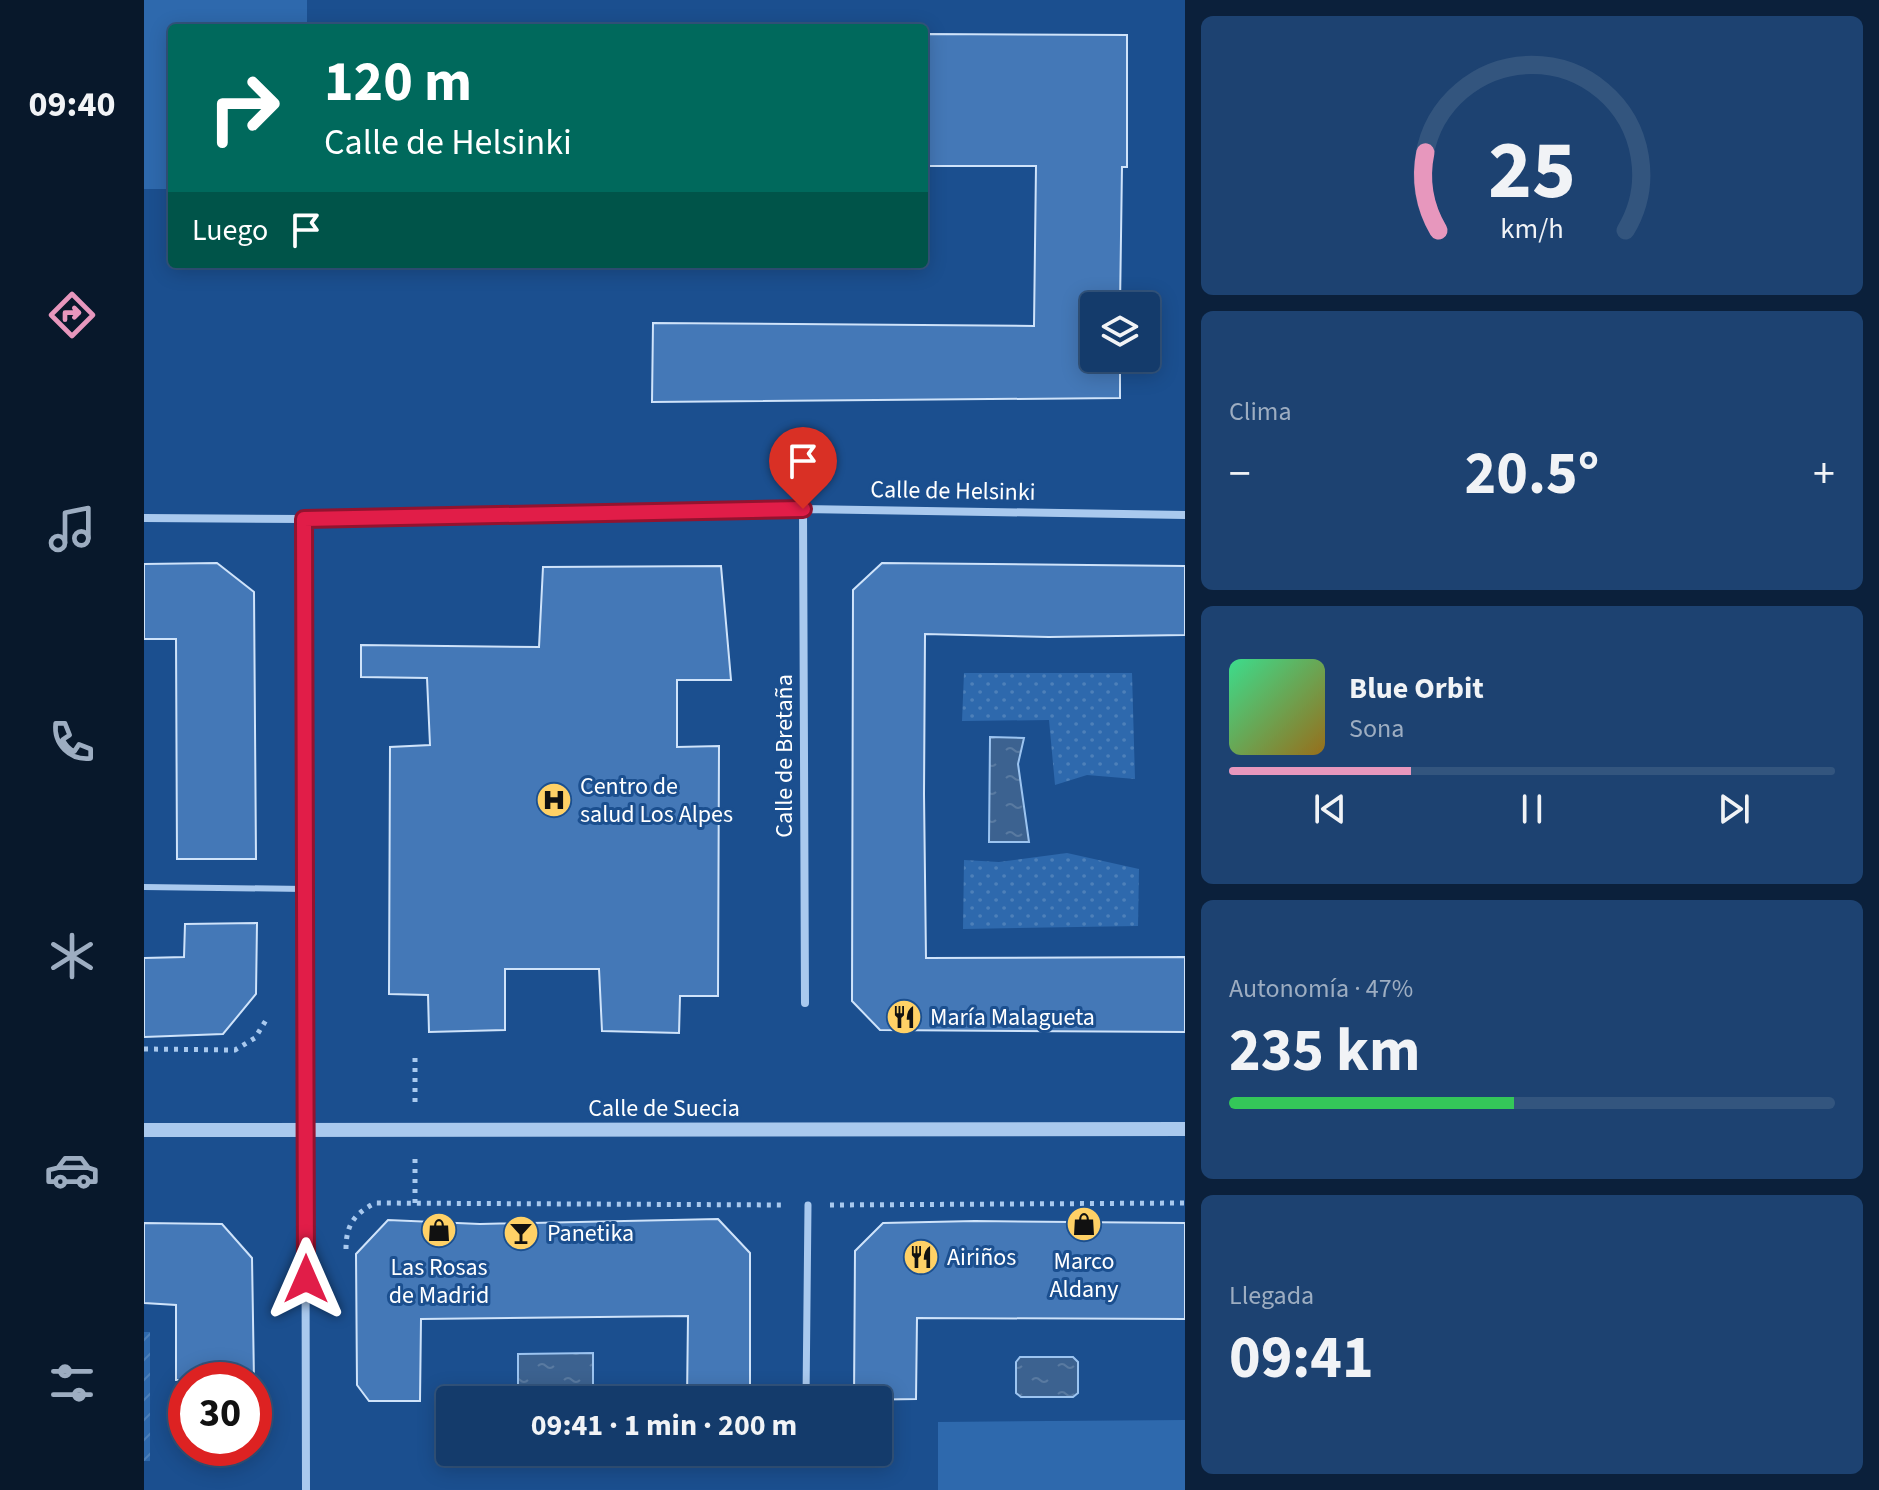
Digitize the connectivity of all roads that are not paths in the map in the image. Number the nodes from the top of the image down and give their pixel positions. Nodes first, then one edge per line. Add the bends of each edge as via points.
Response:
1 (803, 509) junction
2 (1185, 515) edge
3 (144, 518) edge
4 (304, 519) junction
5 (144, 887) edge
6 (305, 889) junction
7 (805, 1003) dead end
8 (1185, 1129) edge
9 (144, 1130) edge
10 (306, 1131) junction
11 (808, 1205) road end
12 (806, 1386) edge
13 (306, 1490) edge

1 - 2 street, Calle de Helsinki
1 - 4 street, Calle de Helsinki
1 - 7 street, Calle de Bretaña
3 - 4 street, Calle de Helsinki
4 - 6 street
5 - 6 lane
6 - 10 street
8 - 10 street, Calle de Suecia
9 - 10 street, Calle de Suecia
10 - 13 street
11 - 12 street

